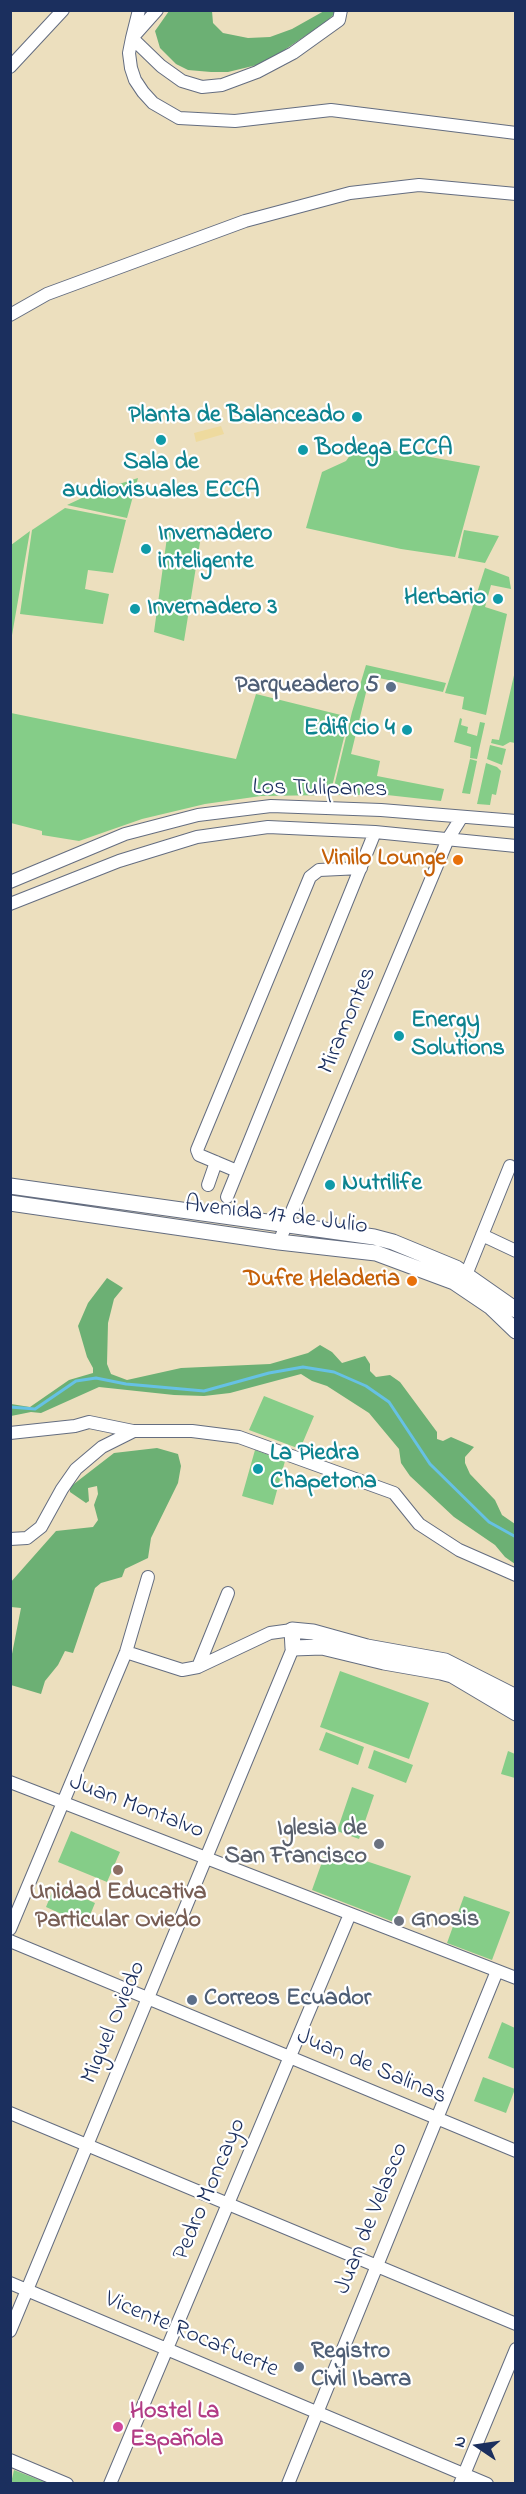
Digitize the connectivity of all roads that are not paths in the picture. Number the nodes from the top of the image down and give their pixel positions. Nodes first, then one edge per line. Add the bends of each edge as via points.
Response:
1 (63, 10) edge
2 (139, 10) edge
3 (157, 10) edge
4 (341, 10) edge
5 (132, 38) junction
6 (10, 67) edge
7 (516, 133) edge
8 (516, 194) edge
9 (10, 315) edge
10 (461, 818) junction
11 (516, 821) edge
12 (375, 832) junction
13 (448, 839) junction
14 (516, 846) edge
15 (361, 868) junction
16 (10, 882) edge
17 (10, 904) edge
18 (216, 1162) junction
19 (510, 1166) dead end
20 (237, 1171) junction
21 (208, 1185) dead end
22 (10, 1186) edge
23 (227, 1197) dead end
24 (10, 1203) edge
25 (285, 1227) junction
26 (482, 1235) junction
27 (279, 1242) junction
28 (516, 1251) edge
29 (466, 1275) junction
30 (516, 1310) edge
31 (516, 1331) edge
32 (133, 1431) junction
33 (10, 1433) edge
34 (10, 1539) edge
35 (516, 1575) edge
36 (148, 1577) dead end
37 (228, 1593) dead end
38 (292, 1630) junction
39 (293, 1648) junction
40 (126, 1652) junction
41 (198, 1667) junction
42 (516, 1697) edge
43 (516, 1713) edge
44 (10, 1782) edge
45 (63, 1802) junction
46 (208, 1858) junction
47 (350, 1914) junction
48 (10, 1929) edge
49 (10, 1941) edge
50 (497, 1971) junction
51 (516, 1978) edge
52 (149, 1999) junction
53 (289, 2057) junction
54 (10, 2113) edge
55 (437, 2119) junction
56 (87, 2145) junction
57 (516, 2151) edge
58 (228, 2204) junction
59 (376, 2266) junction
60 (10, 2283) edge
61 (29, 2291) junction
62 (516, 2324) edge
63 (10, 2331) edge
64 (167, 2349) junction
65 (516, 2349) edge
66 (317, 2412) junction
67 (10, 2460) edge
68 (462, 2479) edge
69 (67, 2484) edge
70 (111, 2484) edge
71 (288, 2484) edge
72 (487, 2484) edge

1 - 6 street
2 - 5 street
3 - 5 street
4 - 5 street via 339,20 292,53 222,85 202,87 182,81
5 - 7 street via 129,53 135,80 153,103 179,118 235,121 331,111
8 - 9 street via 419,185 350,193 234,225 47,294
10 - 11 street, Los Tulipanes
10 - 13 street, Miramontes
10 - 16 street, Los Tulipanes via 271,806 198,815 125,834
12 - 13 street, Los Tulipanes
12 - 15 street
12 - 17 street, Los Tulipanes via 268,827 197,837 119,861
13 - 14 street, Los Tulipanes
13 - 25 street, Miramontes
15 - 18 street via 319,870 310,877 197,1150 199,1155
15 - 20 street
18 - 20 street
18 - 21 street
19 - 26 street
20 - 23 street
22 - 25 main road, Avenida 17 de Julio
24 - 27 main road, Avenida 17 de Julio
25 - 27 street, Miramontes
25 - 29 main road, Avenida 17 de Julio via 393,1242
26 - 28 street
26 - 29 street
27 - 31 main road, Avenida 17 de Julio via 376,1253 433,1272 491,1307
29 - 30 main road, Avenida 17 de Julio
32 - 33 street via 89,1422
32 - 34 street via 102,1447 76,1469 41,1527 27,1538
32 - 35 street via 192,1431 239,1437 353,1477 394,1493 419,1524 459,1550
36 - 40 street
37 - 41 street
38 - 39 main road, Miguel Oviedo
38 - 41 street via 270,1633
38 - 42 main road via 445,1661
39 - 43 main road via 322,1647 452,1675
39 - 46 street, Miguel Oviedo
40 - 41 street via 175,1669
40 - 45 street
44 - 45 street, Juan Montalvo
45 - 46 street, Juan Montalvo
45 - 48 street
46 - 47 street, Juan Montalvo
46 - 52 street, Miguel Oviedo
47 - 50 street, Juan Montalvo
47 - 53 street, Pedro Moncayo
49 - 52 street, Juan de Salinas
50 - 51 street, Juan Montalvo
50 - 55 street, Juan de Velasco
52 - 53 street, Juan de Salinas
52 - 56 street, Miguel Oviedo
53 - 55 street, Juan de Salinas
53 - 58 street, Pedro Moncayo
54 - 56 street
55 - 57 street, Juan de Salinas
55 - 59 street, Juan de Velasco
56 - 58 street
56 - 61 street, Miguel Oviedo
58 - 59 street
58 - 64 street, Pedro Moncayo
59 - 62 street
59 - 66 street, Juan de Velasco
60 - 61 street, Vicente Rocafuerte
61 - 63 street, Miguel Oviedo
61 - 64 street, Vicente Rocafuerte
64 - 66 street, Vicente Rocafuerte
64 - 70 street, Pedro Moncayo
65 - 68 street
66 - 68 street, Vicente Rocafuerte
66 - 71 street, Juan de Velasco
67 - 69 street
68 - 72 street, Vicente Rocafuerte

